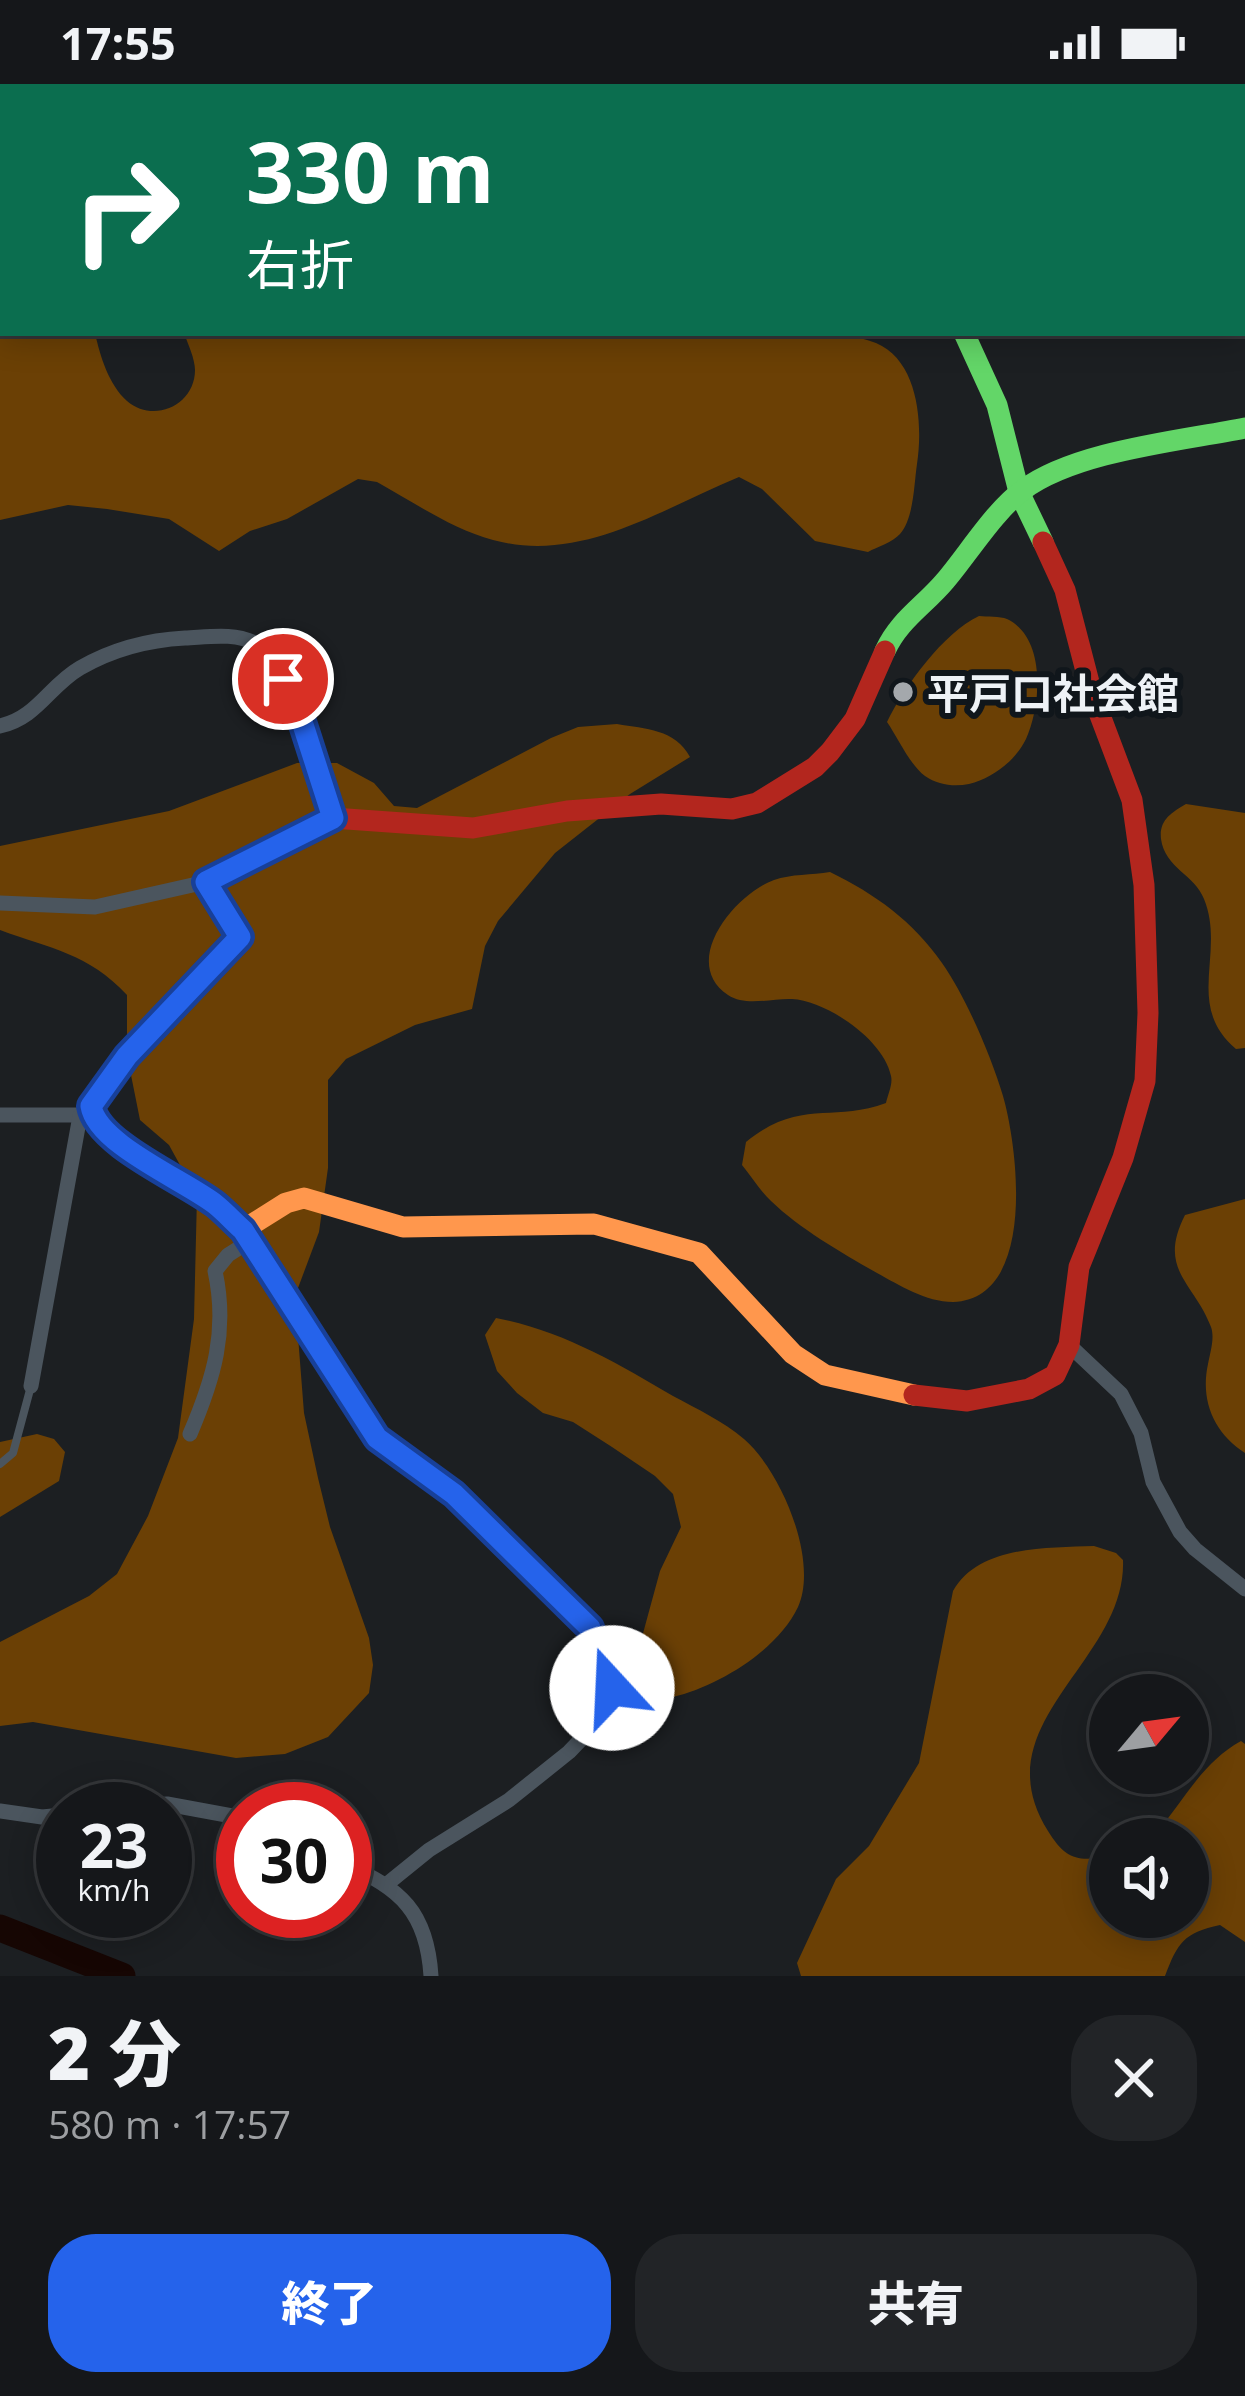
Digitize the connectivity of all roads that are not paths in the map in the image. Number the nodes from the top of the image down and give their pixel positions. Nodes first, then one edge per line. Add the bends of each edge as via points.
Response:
1 (965, 336) edge
2 (1245, 428) edge
3 (1019, 492) junction
4 (0, 726) edge
5 (333, 818) junction
6 (206, 882) junction
7 (0, 903) edge
8 (0, 1114) edge
9 (86, 1115) junction
10 (247, 1236) junction
11 (1069, 1345) junction
12 (31, 1386) joint
13 (190, 1434) dead end
14 (0, 1464) edge
15 (1245, 1589) edge
16 (0, 1810) edge
17 (36, 1816) edge
18 (372, 1878) edge
19 (387, 1885) junction
20 (430, 1976) edge

1 - 3 street via 997,405
2 - 3 street via 1084,461
3 - 5 street via 905,618 830,752 757,802 567,812 473,828
3 - 11 street via 1066,590 1092,694 1132,800 1144,885 1145,1081 1078,1267
4 - 5 street via 37,709 74,671 118,648 232,636 270,655 296,703
5 - 6 street
6 - 7 street via 95,907
6 - 9 street via 240,937 127,1056
8 - 9 street
9 - 10 street
9 - 12 street
10 - 11 street via 304,1198 403,1227 594,1224 699,1252 794,1354 825,1375 896,1393 967,1400 1029,1389 1055,1375
10 - 13 street via 215,1270 221,1341
10 - 19 street via 377,1438 454,1494 590,1628 612,1688 569,1752
11 - 15 street via 1121,1394 1180,1532
12 - 14 lane via 13,1453
16 - 17 street
18 - 19 street
19 - 20 street via 417,1915 429,1942

